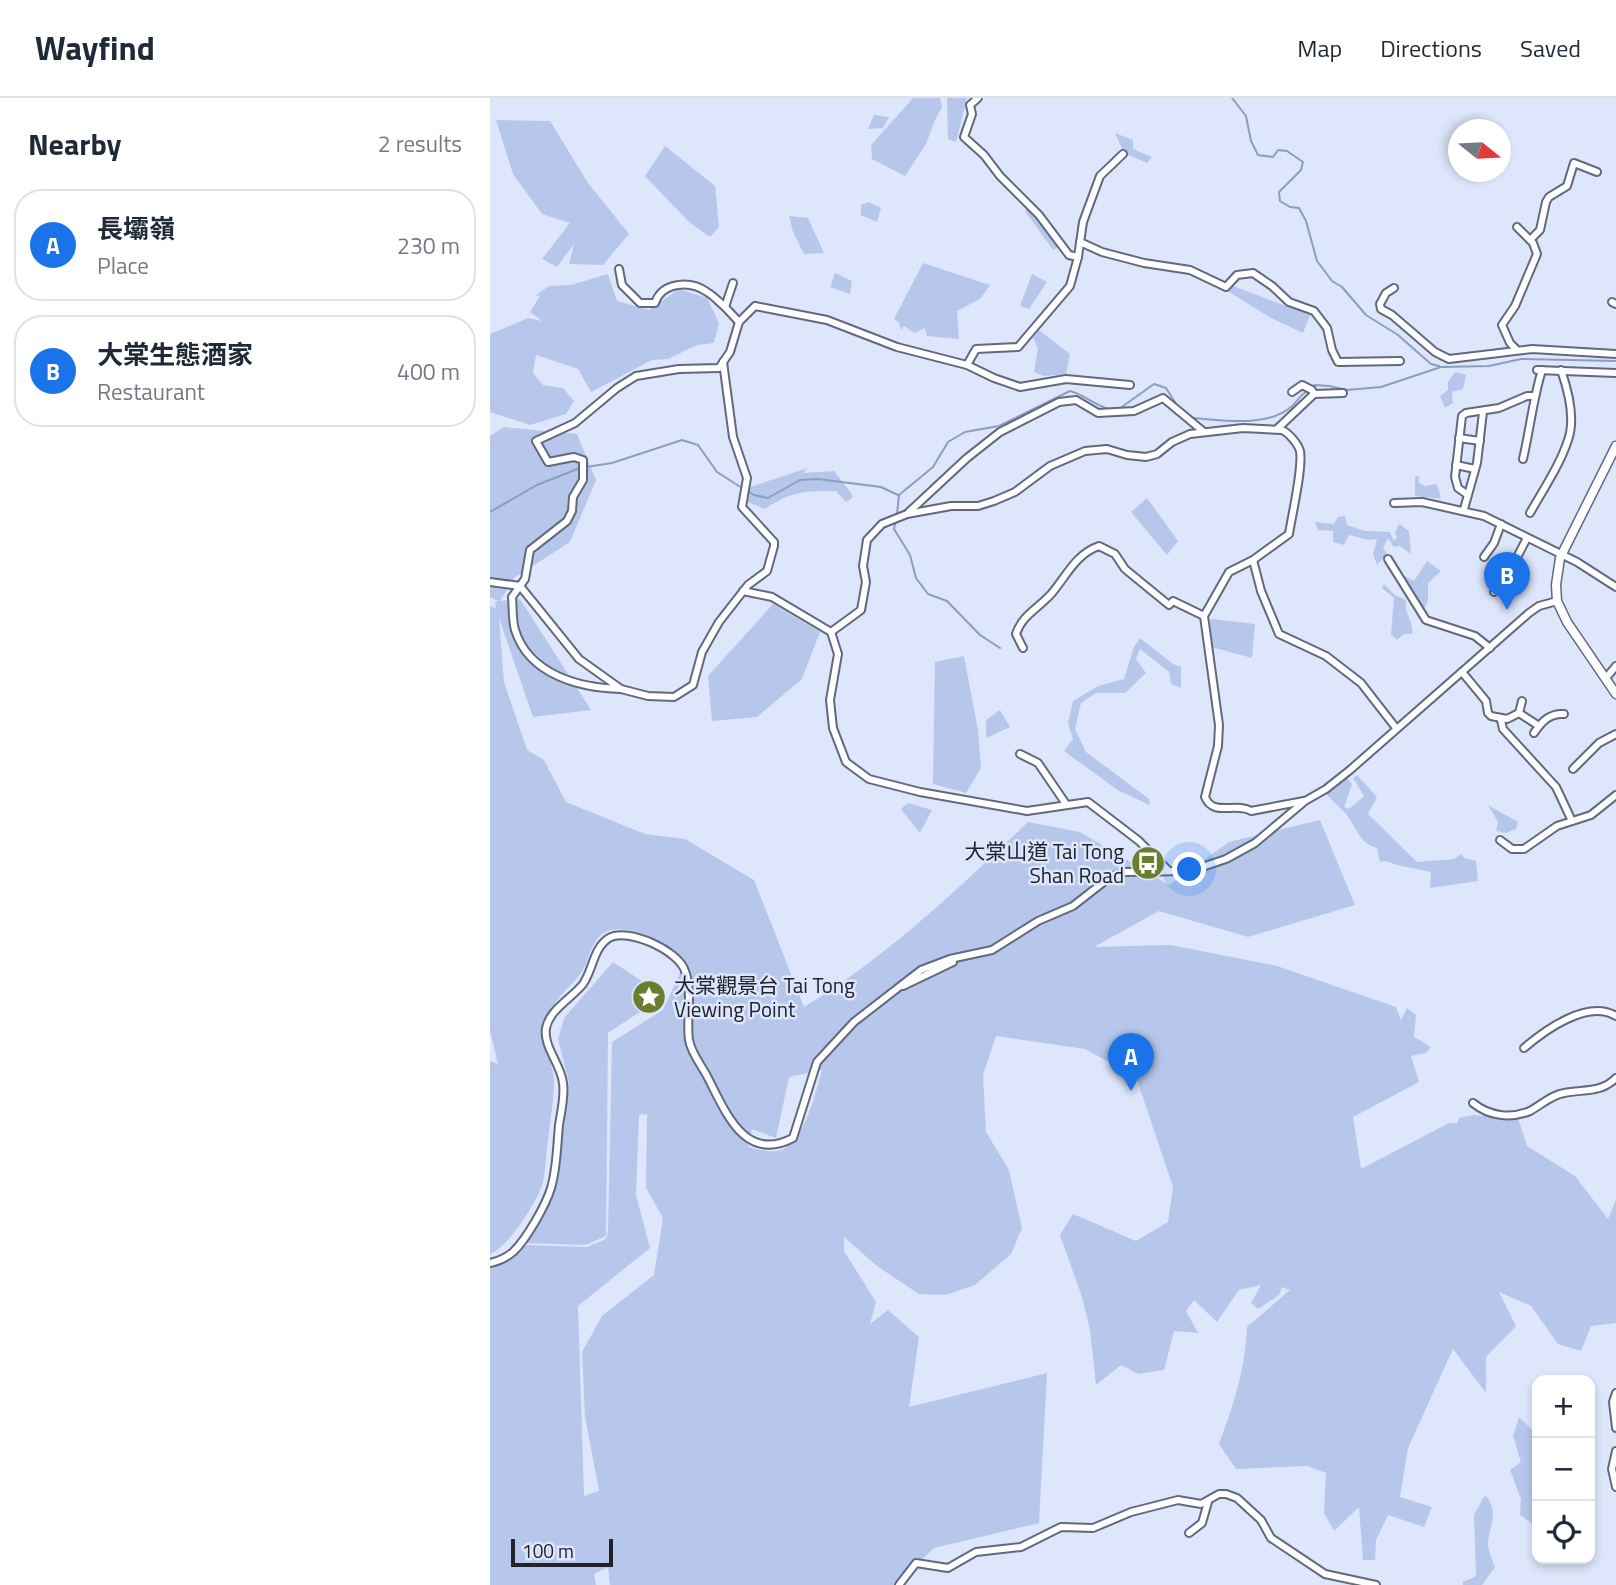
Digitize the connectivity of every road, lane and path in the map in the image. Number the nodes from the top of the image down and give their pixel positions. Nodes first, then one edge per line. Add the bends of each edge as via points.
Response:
1 (978, 98) edge
2 (1123, 154) dead end
3 (1597, 172) dead end
4 (1517, 227) dead end
5 (1531, 240) junction
6 (1080, 242) junction
7 (1078, 257) junction
8 (619, 269) dead end
9 (733, 283) dead end
10 (1394, 288) dead end
11 (725, 307) junction
12 (739, 322) junction
13 (1516, 349) junction
14 (1616, 354) edge
15 (1401, 361) dead end
16 (723, 362) junction
17 (967, 365) junction
18 (1561, 370) junction
19 (1616, 373) edge
20 (1130, 385) dead end
21 (1311, 390) junction
22 (1292, 392) dead end
23 (1343, 393) dead end
24 (1535, 396) junction
25 (1483, 412) junction
26 (1277, 429) junction
27 (1204, 432) junction
28 (1459, 438) junction
29 (1480, 441) junction
30 (1616, 446) edge
31 (1523, 459) dead end
32 (1456, 465) junction
33 (1475, 469) junction
34 (1468, 495) junction
35 (1394, 503) dead end
36 (1464, 509) junction
37 (1530, 513) dead end
38 (907, 514) junction
39 (1501, 524) junction
40 (1527, 538) junction
41 (1561, 555) junction
42 (1484, 557) dead end
43 (1388, 559) dead end
44 (1253, 560) junction
45 (490, 582) edge
46 (520, 586) junction
47 (1616, 587) edge
48 (743, 591) junction
49 (1494, 592) dead end
50 (1557, 601) junction
51 (1204, 616) junction
52 (831, 632) junction
53 (1023, 648) dead end
54 (1490, 648) junction
55 (1616, 666) edge
56 (1462, 672) junction
57 (1605, 678) junction
58 (621, 689) junction
59 (1616, 694) edge
60 (1522, 701) dead end
61 (1519, 713) junction
62 (1564, 714) dead end
63 (1501, 720) junction
64 (1539, 726) junction
65 (1396, 728) junction
66 (1534, 733) dead end
67 (1616, 734) edge
68 (1020, 754) dead end
69 (1573, 769) dead end
70 (1616, 795) edge
71 (1306, 801) junction
72 (1066, 804) junction
73 (1572, 821) junction
74 (1500, 841) dead end
75 (1157, 857) junction
76 (1169, 871) junction
77 (1152, 872) junction
78 (1616, 1016) edge
79 (1524, 1048) dead end
80 (1616, 1078) edge
81 (1473, 1103) dead end
82 (490, 1264) edge
83 (1616, 1393) edge
84 (1616, 1428) edge
85 (1616, 1451) edge
86 (1616, 1487) edge
87 (1208, 1502) junction
88 (1189, 1533) dead end
89 (899, 1585) edge
90 (1376, 1585) edge

1 - 7 street via 970,105 972,114 964,138 1039,215 1069,255
2 - 6 street via 1100,176
3 - 5 street via 1574,163 1566,186 1546,202 1539,232
4 - 5 street
5 - 13 street via 1536,257 1502,325
6 - 7 street
6 - 15 street via 1144,263 1190,270 1226,287 1237,275 1254,273 1289,302 1314,311 1327,328 1338,362
7 - 17 street via 1070,286 1018,347 976,349
8 - 11 street via 622,285 639,303 655,303 671,285 687,285 705,290
9 - 11 street
10 - 13 street via 1386,293 1381,309 1434,352 1449,359 1465,359
11 - 12 street
12 - 16 street
12 - 17 street via 755,306 827,320
13 - 14 street
16 - 46 street via 719,368 636,376 575,424 536,441 548,463 574,457 583,460 583,480 567,521 530,550
16 - 48 street via 733,437 747,478 742,507 774,542 767,570
17 - 20 street via 1020,387 1066,379
18 - 19 street
18 - 24 street via 1540,370
18 - 37 street via 1571,418 1568,441
21 - 22 street via 1302,385
21 - 23 street
21 - 26 street
24 - 25 street
24 - 31 street
25 - 28 street via 1463,415
25 - 29 street
26 - 27 street
26 - 44 street via 1288,433 1300,450 1296,496 1289,534
27 - 38 street via 1190,434 1146,457 1107,449 1085,451 1050,466 994,501
27 - 38 street via 1163,398 1134,411 1098,413 1076,400 1059,402 1000,432
28 - 29 street
28 - 32 street
29 - 33 street
30 - 41 street
32 - 33 street
32 - 34 street via 1455,483
33 - 34 street
34 - 36 street
35 - 36 street via 1416,501
36 - 39 street
38 - 52 street via 882,524 867,540 861,610
39 - 40 street
39 - 42 street
40 - 41 street
40 - 49 street
41 - 47 street
41 - 50 street
43 - 54 street via 1426,620 1475,636
44 - 51 street via 1229,572
44 - 65 street via 1279,634 1319,652 1361,683
45 - 46 street
46 - 58 street via 579,659
46 - 58 street via 512,597 515,630 532,661 591,688
48 - 52 street via 772,597
48 - 58 street via 702,652 693,685 674,697
50 - 54 street via 1539,606
50 - 57 street
51 - 53 street via 1173,601 1168,605 1125,569 1115,554 1099,546 1087,550 1051,594 1020,622 1016,634
51 - 71 street via 1219,725 1205,797 1208,804 1251,811
52 - 72 street via 838,654 830,700 833,728 846,762 869,779 1027,811
54 - 56 street
55 - 57 street
56 - 63 street via 1486,701 1488,713
56 - 65 street
57 - 59 street
60 - 61 street
61 - 63 street
61 - 64 street
62 - 64 street via 1549,716
63 - 73 street via 1503,729 1556,787
64 - 66 street
65 - 71 street
67 - 69 street via 1599,743
68 - 72 street via 1038,764
70 - 73 street via 1591,815
71 - 76 street via 1255,843 1226,859 1190,871
72 - 75 street via 1088,802
73 - 74 street via 1524,849 1512,849
75 - 76 street
75 - 77 street
76 - 77 street
77 - 82 street via 1110,877 1073,906 1038,921 992,950 964,956 896,990 854,1021 817,1062 793,1138 772,1146 746,1138 728,1116 690,1046 682,965 646,942 620,934 607,939 584,982 547,1027 547,1041 564,1087 551,1188 515,1250
78 - 79 street via 1599,1010 1586,1012 1555,1025
80 - 81 street via 1601,1088 1564,1093 1528,1112 1498,1116
83 - 84 street
85 - 86 street via 1612,1469
87 - 88 street via 1202,1523
87 - 89 street via 1183,1499 1131,1512 1093,1528 1060,1527 1021,1547 976,1552 948,1568 916,1563
87 - 90 street via 1219,1494 1233,1495 1261,1520 1271,1538 1325,1574

